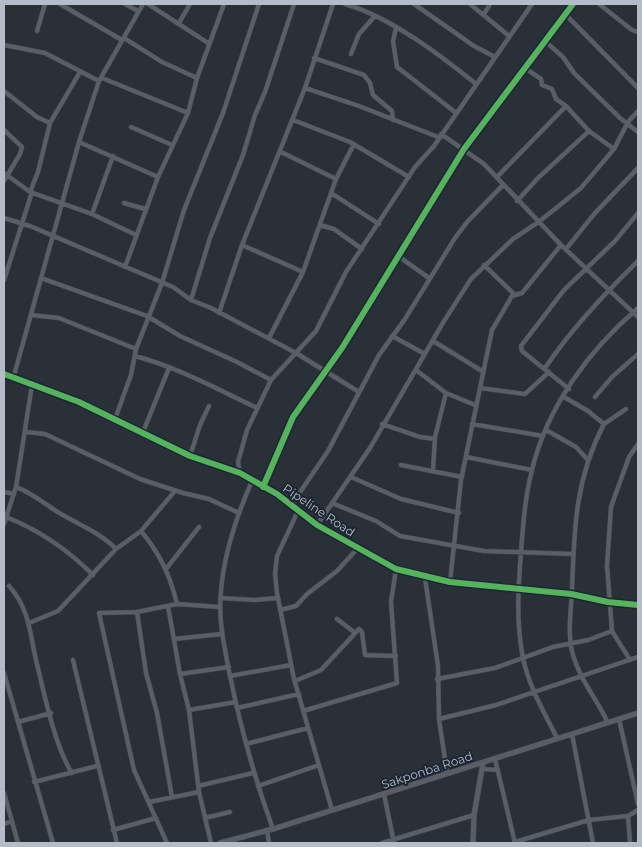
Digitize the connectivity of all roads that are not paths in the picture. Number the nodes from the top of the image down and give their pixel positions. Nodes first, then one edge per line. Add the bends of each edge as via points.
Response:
1 (45, 4) edge
2 (60, 4) edge
3 (125, 4) edge
4 (142, 4) edge
5 (148, 4) edge
6 (190, 4) edge
7 (224, 4) edge
8 (259, 4) edge
9 (294, 4) edge
10 (333, 4) edge
11 (345, 4) edge
12 (414, 4) edge
13 (470, 4) edge
14 (490, 4) edge
15 (532, 4) edge
16 (573, 4) edge
17 (599, 4) edge
18 (138, 12) junction
19 (484, 14) junction
20 (566, 15) junction
21 (375, 16) junction
22 (179, 23) junction
23 (396, 28) junction
24 (37, 31) dead end
25 (638, 32) edge
26 (509, 36) junction
27 (123, 39) junction
28 (546, 42) junction
29 (208, 43) junction
30 (4, 45) edge
31 (351, 54) dead end
32 (494, 56) junction
33 (314, 58) junction
34 (525, 68) junction
35 (80, 72) junction
36 (197, 78) junction
37 (101, 79) junction
38 (476, 84) junction
39 (305, 88) junction
40 (638, 88) edge
41 (4, 91) edge
42 (566, 106) junction
43 (455, 112) junction
44 (638, 112) edge
45 (188, 113) junction
46 (293, 120) junction
47 (393, 120) junction
48 (628, 122) junction
49 (50, 123) junction
50 (131, 127) dead end
51 (4, 130) edge
52 (589, 131) junction
53 (638, 132) edge
54 (440, 136) junction
55 (79, 142) junction
56 (354, 144) junction
57 (172, 145) junction
58 (614, 149) junction
59 (464, 150) junction
60 (280, 152) junction
61 (113, 156) junction
62 (638, 168) edge
63 (6, 175) edge
64 (158, 177) junction
65 (409, 177) junction
66 (498, 178) junction
67 (336, 179) junction
68 (4, 182) edge
69 (503, 185) junction
70 (31, 192) junction
71 (331, 193) junction
72 (517, 201) junction
73 (124, 203) dead end
74 (62, 204) junction
75 (145, 209) junction
76 (638, 213) edge
77 (92, 214) junction
78 (4, 218) edge
79 (540, 221) junction
80 (23, 224) junction
81 (379, 224) junction
82 (320, 225) junction
83 (136, 235) junction
84 (53, 237) junction
85 (242, 245) junction
86 (561, 245) junction
87 (566, 248) junction
88 (362, 249) junction
89 (398, 256) junction
90 (638, 261) edge
91 (484, 265) junction
92 (125, 267) junction
93 (586, 268) junction
94 (303, 272) junction
95 (41, 278) junction
96 (429, 278) junction
97 (4, 280) edge
98 (162, 283) junction
99 (610, 288) junction
100 (514, 294) junction
101 (191, 300) junction
102 (638, 308) edge
103 (633, 312) junction
104 (220, 313) junction
105 (31, 315) junction
106 (147, 316) junction
107 (638, 317) edge
108 (392, 336) junction
109 (269, 338) junction
110 (433, 341) junction
111 (136, 349) junction
112 (296, 352) junction
113 (425, 354) junction
114 (638, 354) edge
115 (135, 356) junction
116 (169, 368) junction
117 (545, 368) junction
118 (416, 370) junction
119 (482, 371) junction
120 (326, 372) junction
121 (549, 372) junction
122 (4, 374) edge
123 (13, 379) junction
124 (271, 380) junction
125 (32, 385) junction
126 (480, 388) junction
127 (569, 389) junction
128 (359, 392) junction
129 (446, 393) junction
130 (564, 397) junction
131 (595, 397) dead end
132 (476, 405) junction
133 (209, 406) dead end
134 (256, 408) junction
135 (626, 409) dead end
136 (115, 419) junction
137 (382, 424) junction
138 (472, 424) junction
139 (604, 424) junction
140 (546, 430) junction
141 (26, 432) junction
142 (144, 432) junction
143 (543, 436) junction
144 (435, 439) junction
145 (638, 444) edge
146 (190, 456) junction
147 (466, 457) junction
148 (588, 460) junction
149 (400, 465) dead end
150 (532, 470) junction
151 (433, 471) junction
152 (240, 473) junction
153 (351, 477) junction
154 (462, 477) junction
155 (252, 481) junction
156 (263, 486) junction
157 (16, 487) junction
158 (175, 490) junction
159 (4, 492) edge
160 (14, 494) junction
161 (332, 503) junction
162 (292, 504) junction
163 (298, 511) junction
164 (239, 513) junction
165 (459, 513) junction
166 (6, 517) junction
167 (4, 524) edge
168 (316, 525) junction
169 (199, 527) dead end
170 (141, 531) junction
171 (455, 546) junction
172 (357, 549) junction
173 (116, 550) junction
174 (520, 554) junction
175 (573, 554) junction
176 (166, 569) junction
177 (396, 570) junction
178 (93, 575) junction
179 (425, 578) junction
180 (450, 582) junction
181 (9, 586) dead end
182 (518, 589) junction
183 (571, 594) junction
184 (220, 598) junction
185 (277, 598) junction
186 (608, 602) junction
187 (177, 604) junction
188 (638, 605) edge
189 (168, 606) junction
190 (220, 607) junction
191 (280, 610) junction
192 (136, 612) junction
193 (337, 619) dead end
194 (29, 623) junction
195 (612, 631) junction
196 (354, 632) junction
197 (222, 634) junction
198 (174, 639) junction
199 (570, 643) junction
200 (396, 656) junction
201 (638, 657) edge
202 (523, 659) junction
203 (73, 660) dead end
204 (630, 660) junction
205 (291, 665) junction
206 (228, 667) junction
207 (4, 673) edge
208 (180, 674) junction
209 (230, 676) junction
210 (581, 677) junction
211 (437, 679) junction
212 (295, 681) junction
213 (534, 692) junction
214 (299, 694) junction
215 (236, 702) junction
216 (237, 708) junction
217 (189, 710) junction
218 (303, 711) junction
219 (51, 713) junction
220 (638, 713) edge
221 (438, 719) junction
222 (619, 719) junction
223 (18, 722) junction
224 (608, 723) junction
225 (308, 728) junction
226 (572, 734) junction
227 (557, 738) junction
228 (246, 744) junction
229 (495, 759) junction
230 (97, 766) junction
231 (319, 766) junction
232 (482, 766) junction
233 (498, 770) junction
234 (72, 773) junction
235 (253, 773) junction
236 (447, 773) junction
237 (34, 782) junction
238 (198, 786) junction
239 (258, 786) junction
240 (199, 792) junction
241 (4, 793) edge
242 (384, 794) junction
243 (172, 797) junction
244 (149, 802) junction
245 (638, 804) edge
246 (332, 810) junction
247 (638, 810) edge
248 (230, 812) dead end
249 (474, 814) junction
250 (628, 816) junction
251 (156, 818) junction
252 (205, 818) junction
253 (589, 820) junction
254 (12, 821) junction
255 (4, 824) edge
256 (113, 830) junction
257 (270, 830) junction
258 (394, 842) edge
259 (18, 843) edge
260 (53, 843) edge
261 (117, 843) edge
262 (167, 843) edge
263 (210, 843) edge
264 (220, 843) edge
265 (269, 843) edge
266 (382, 843) edge
267 (473, 843) edge
268 (515, 843) edge
269 (593, 843) edge
270 (630, 843) edge

1 - 24 street
2 - 27 street
3 - 18 street
4 - 18 street
5 - 22 street
6 - 22 street
7 - 29 street
8 - 98 street via 222,113 184,210
9 - 101 street
10 - 33 street
11 - 21 street
12 - 32 street via 474,46
13 - 19 street
14 - 19 street
15 - 26 street
16 - 20 street
17 - 25 street
18 - 27 street
19 - 26 street
20 - 28 street
20 - 40 street
21 - 23 street
21 - 31 street via 359,34
22 - 29 street
23 - 38 street via 438,54
23 - 43 street via 393,42 397,67
26 - 32 street
27 - 36 street
27 - 37 street
28 - 34 street
28 - 48 street via 620,118
29 - 36 street
30 - 35 street via 45,53
32 - 38 street
33 - 39 street
33 - 47 street via 364,75 373,95 392,111
34 - 42 street via 541,79 542,85 552,89 556,99
34 - 59 street
35 - 37 street
35 - 49 street
36 - 45 street
37 - 45 street
37 - 55 street
38 - 43 street
39 - 46 street
39 - 47 street
41 - 49 street
42 - 52 street
42 - 66 street
43 - 54 street
44 - 48 street
45 - 57 street
46 - 56 street
46 - 60 street
47 - 54 street
48 - 53 street
48 - 58 street
49 - 70 street
50 - 57 street
51 - 63 street via 22,147
52 - 58 street
52 - 72 street
54 - 59 street
54 - 65 street
55 - 61 street
55 - 74 street
56 - 65 street
56 - 67 street
57 - 64 street
58 - 79 street via 581,188
59 - 66 street
59 - 89 street
60 - 67 street
60 - 85 street
61 - 64 street
61 - 77 street
62 - 87 street
63 - 68 street
63 - 70 street
64 - 75 street
65 - 81 street
66 - 69 street
67 - 71 street
69 - 72 street
69 - 96 street via 468,221
70 - 74 street
70 - 80 street
71 - 81 street
71 - 82 street
72 - 79 street
73 - 75 street
74 - 77 street
74 - 84 street
75 - 83 street
76 - 93 street via 615,241
77 - 83 street
78 - 80 street
79 - 86 street
79 - 91 street via 513,239
80 - 84 street
80 - 97 street
81 - 88 street
82 - 88 street via 334,229
82 - 94 street
83 - 92 street
84 - 92 street
84 - 95 street
85 - 94 street
85 - 104 street
86 - 87 street
86 - 100 street via 522,293
87 - 93 street
88 - 112 street via 341,280 316,331
89 - 96 street
89 - 120 street
90 - 99 street
91 - 100 street
91 - 110 street via 471,279
92 - 98 street
93 - 99 street
93 - 117 street via 564,290 521,346 522,351
94 - 109 street
95 - 105 street
95 - 106 street
96 - 108 street
98 - 101 street
98 - 106 street
99 - 103 street
99 - 117 street via 568,334
100 - 119 street via 494,324
101 - 104 street
102 - 103 street
103 - 107 street
103 - 127 street via 594,349
104 - 109 street
105 - 111 street via 59,318
105 - 123 street
106 - 111 street
106 - 124 street via 180,336
108 - 113 street
108 - 128 street
109 - 112 street
110 - 113 street
110 - 119 street
111 - 115 street
112 - 120 street
112 - 124 street
113 - 118 street
114 - 131 street via 612,376
115 - 116 street
115 - 136 street
116 - 134 street
116 - 142 street
117 - 121 street
118 - 129 street
118 - 137 street
119 - 126 street
120 - 128 street
120 - 156 street via 293,417
121 - 126 street via 525,394
121 - 127 street
122 - 123 street, Pipeline Road
123 - 125 street, Pipeline Road
124 - 134 street
125 - 136 street, Pipeline Road
125 - 141 street
126 - 132 street
127 - 130 street
128 - 162 street via 328,451
129 - 132 street
129 - 144 street
130 - 139 street
130 - 140 street
132 - 138 street
133 - 146 street
134 - 152 street via 246,430 238,462
135 - 139 street
136 - 142 street, Pipeline Road
137 - 144 street
137 - 153 street
138 - 143 street
138 - 147 street
139 - 148 street
140 - 143 street
140 - 148 street via 576,448
141 - 157 street
141 - 158 street via 45,434 140,479
142 - 146 street, Pipeline Road
143 - 150 street
144 - 151 street
145 - 186 street via 629,457 611,506
146 - 152 street, Pipeline Road
147 - 150 street
147 - 154 street
148 - 175 street via 576,506
149 - 151 street
150 - 174 street
151 - 154 street
152 - 155 street, Pipeline Road
153 - 161 street
153 - 165 street via 401,499
154 - 165 street
155 - 156 street, Pipeline Road
155 - 164 street
156 - 162 street, Pipeline Road
157 - 160 street
157 - 173 street via 96,532
158 - 164 street via 209,499
158 - 170 street
159 - 160 street
160 - 166 street
161 - 168 street
161 - 171 street via 376,521 396,535
162 - 163 street, Pipeline Road
163 - 168 street, Pipeline Road
163 - 185 street via 277,556
164 - 184 street via 226,557
165 - 171 street
166 - 167 street
166 - 178 street via 61,547
168 - 172 street, Pipeline Road
169 - 176 street
170 - 173 street
170 - 176 street
171 - 174 street
171 - 180 street
172 - 177 street, Pipeline Road
172 - 191 street via 296,606
173 - 178 street
174 - 175 street
174 - 182 street
175 - 183 street
176 - 187 street
177 - 179 street, Pipeline Road
177 - 200 street via 391,602
178 - 194 street via 58,611
179 - 180 street, Pipeline Road
179 - 211 street via 438,666
180 - 182 street, Pipeline Road
181 - 194 street via 20,599
182 - 183 street, Pipeline Road
182 - 202 street via 516,609
183 - 186 street, Pipeline Road
183 - 199 street
184 - 185 street
184 - 190 street
185 - 191 street
186 - 188 street, Pipeline Road
186 - 195 street
187 - 189 street
187 - 190 street
189 - 192 street
189 - 198 street
190 - 197 street
191 - 205 street
192 - 243 street
192 - 244 street via 99,613 134,770
193 - 196 street
194 - 219 street
195 - 199 street
195 - 204 street
196 - 200 street via 360,629 365,656
196 - 212 street via 321,670
197 - 198 street
197 - 206 street
198 - 208 street
199 - 202 street
199 - 210 street
200 - 218 street via 397,683
201 - 204 street
202 - 211 street via 472,674
202 - 213 street
203 - 230 street
204 - 210 street
205 - 209 street
205 - 212 street
206 - 208 street
206 - 209 street
207 - 223 street
208 - 217 street
209 - 215 street
210 - 213 street
210 - 224 street
211 - 221 street
212 - 214 street
213 - 221 street
213 - 227 street
214 - 216 street
214 - 218 street
215 - 216 street
215 - 217 street
216 - 228 street
217 - 238 street
218 - 225 street
219 - 223 street
219 - 234 street via 62,758
220 - 222 main road, Sakponba Road
221 - 236 street
222 - 224 main road, Sakponba Road
222 - 245 street
223 - 237 street
224 - 226 main road, Sakponba Road
225 - 228 street
225 - 231 street
226 - 227 main road, Sakponba Road
226 - 253 street
227 - 229 main road, Sakponba Road
228 - 235 street
229 - 232 main road, Sakponba Road
229 - 233 street
230 - 234 street
230 - 256 street
231 - 239 street
231 - 246 street
232 - 233 street
232 - 236 main road, Sakponba Road
232 - 249 main road
233 - 268 street
234 - 237 street
235 - 238 street
235 - 239 street
236 - 242 main road, Sakponba Road
237 - 260 street
238 - 240 street
239 - 257 street
240 - 243 street
240 - 252 street
241 - 254 street
242 - 246 main road, Sakponba Road
242 - 258 street
243 - 244 street
244 - 251 street
246 - 257 main road, Sakponba Road
247 - 250 street
248 - 252 street
249 - 258 street
249 - 267 main road
250 - 253 street
250 - 270 street
251 - 256 street
251 - 262 street
252 - 263 street
253 - 268 street
253 - 269 street
254 - 255 street
254 - 259 street
256 - 261 street
257 - 264 main road, Sakponba Road
257 - 265 street
258 - 266 street

